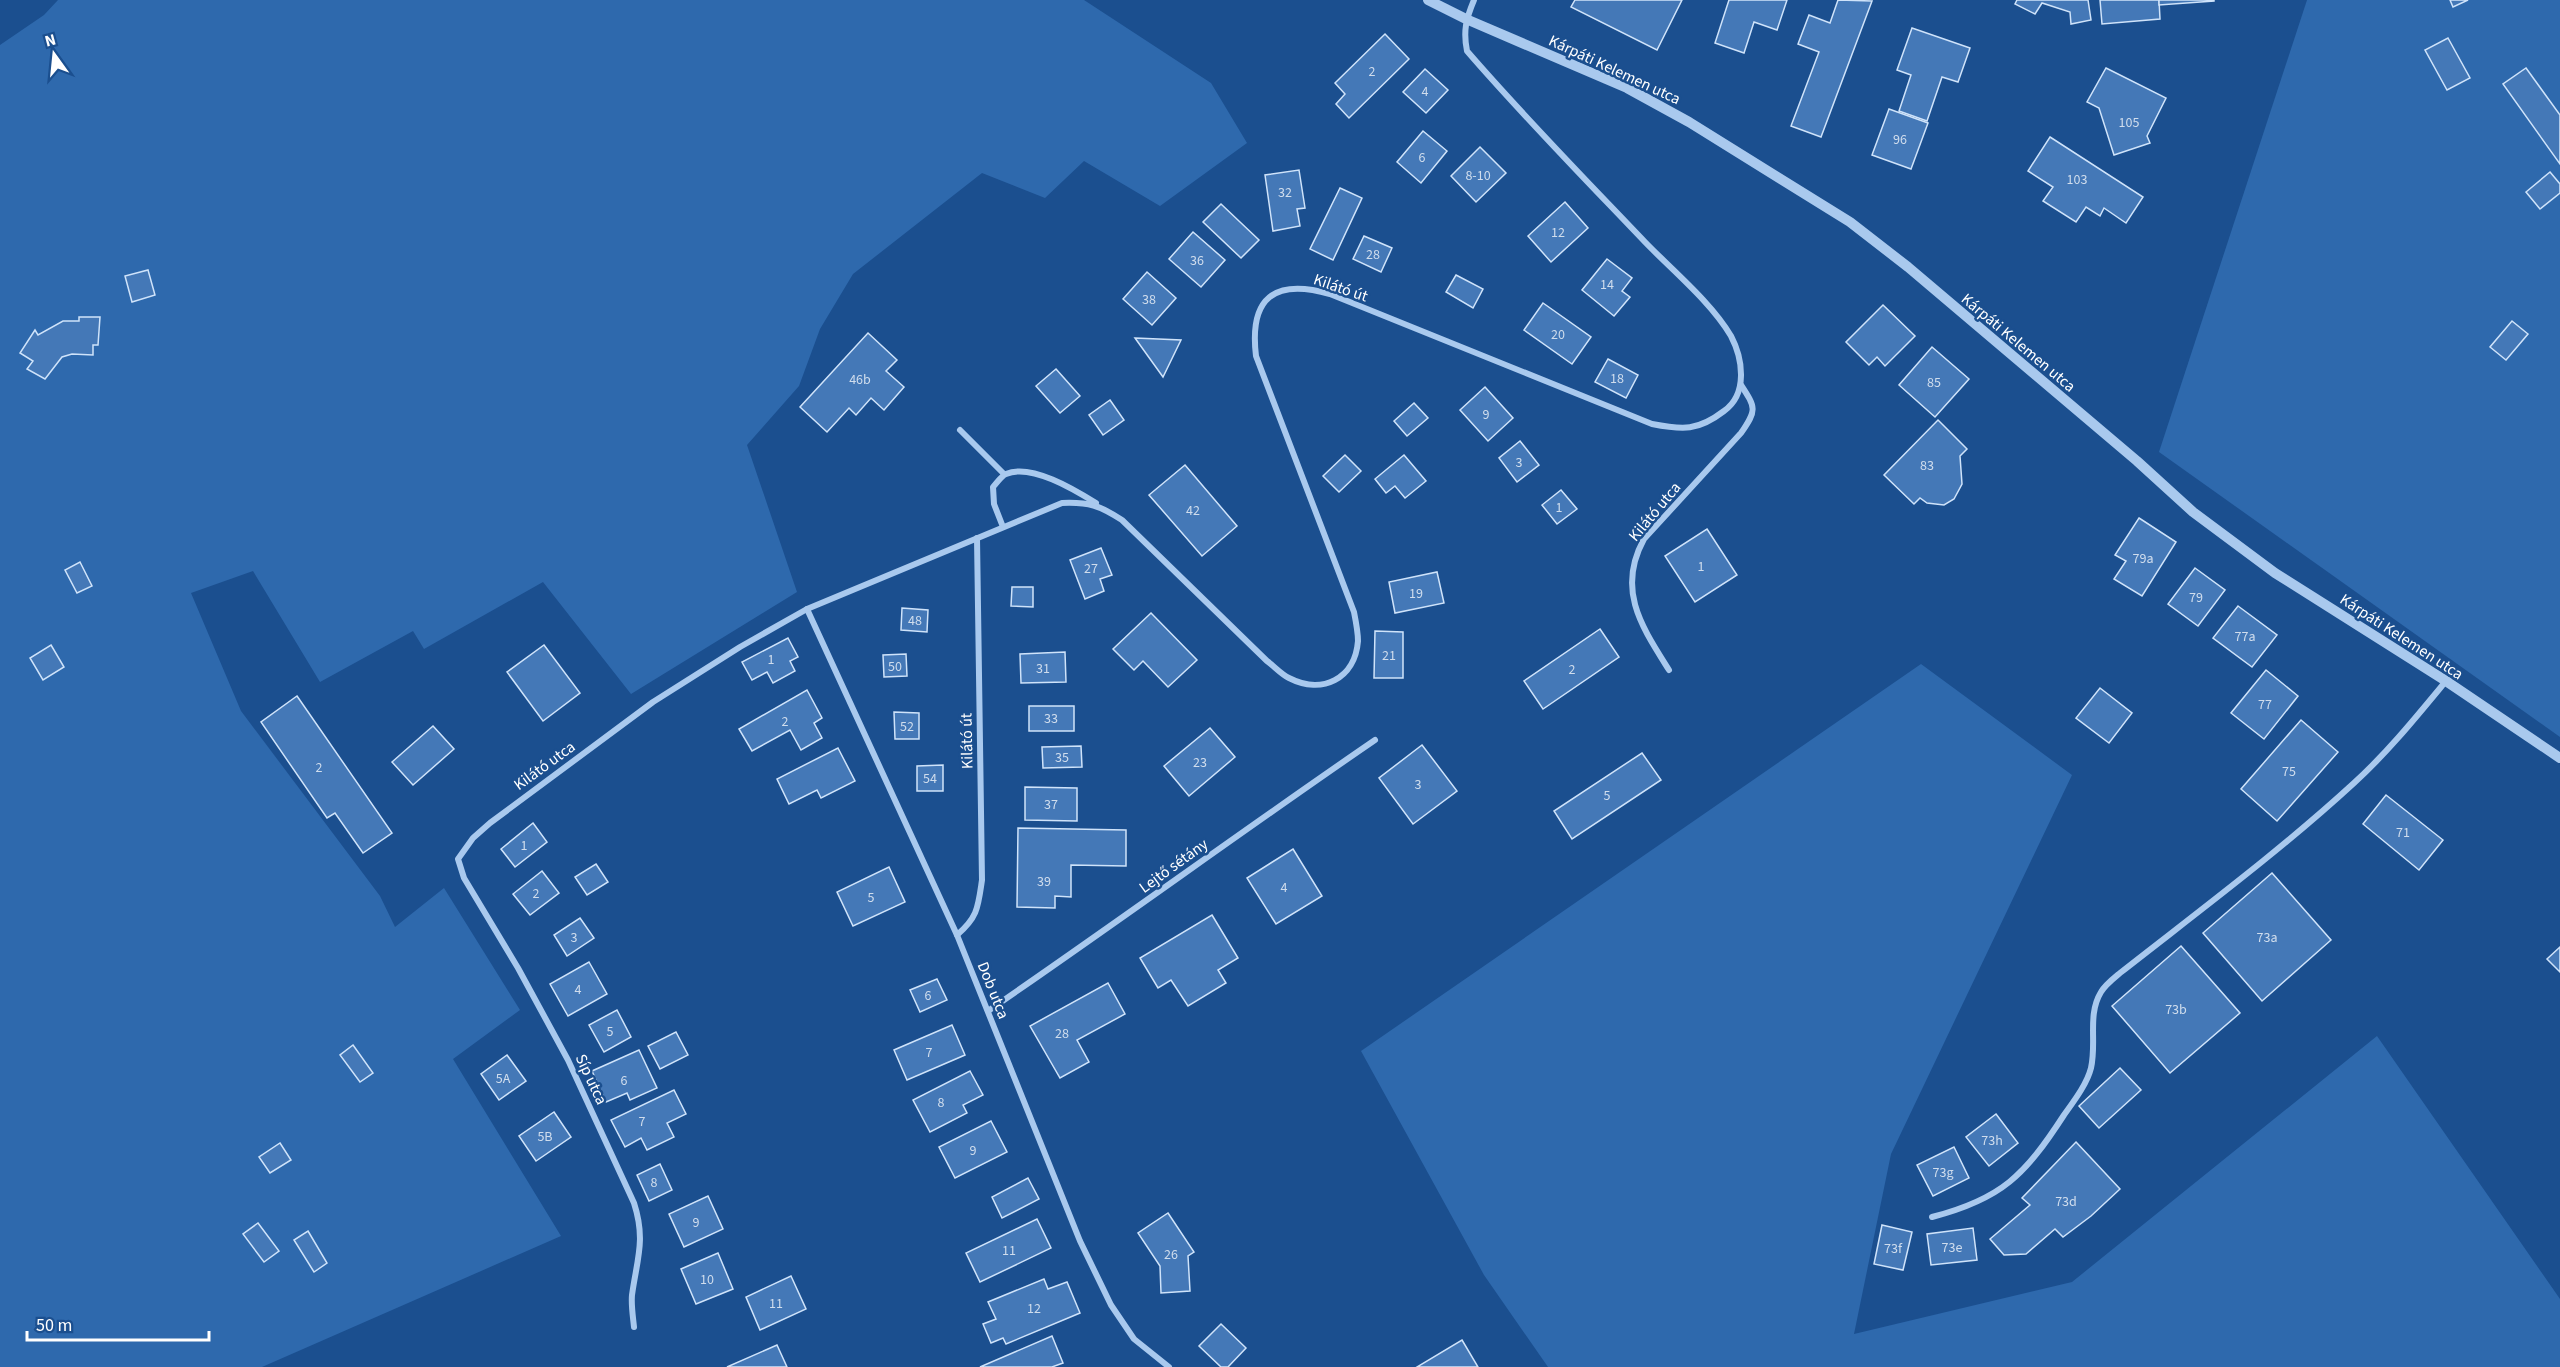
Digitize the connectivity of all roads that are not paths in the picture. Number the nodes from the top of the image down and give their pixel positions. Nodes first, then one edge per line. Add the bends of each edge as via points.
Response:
1 (1428, 0) edge
2 (1473, 0) edge
3 (1466, 19) junction
4 (1741, 385) junction
5 (960, 430) dead end
6 (1005, 474) junction
7 (1101, 506) junction
8 (1003, 527) junction
9 (977, 538) junction
10 (807, 609) junction
11 (1669, 670) dead end
12 (2446, 681) junction
13 (653, 702) joint
14 (1375, 740) dead end
15 (2560, 758) edge
16 (458, 858) joint
17 (957, 935) junction
18 (988, 1011) junction
19 (1932, 1217) dead end
20 (634, 1328) dead end
21 (1170, 1367) edge

1 - 3 street, Kárpáti Kelemen utca
2 - 3 street
3 - 4 street via 1467,51 1731,336 1741,361
3 - 12 street, Kárpáti Kelemen utca via 1627,88 1699,127 1850,222 1908,267 2193,512 2275,573
4 - 7 street, Kilátó út via 1728,408 1707,424 1681,430 1652,424 1330,294 1308,288 1287,289 1272,296 1255,319 1256,356 1354,612 1358,640 1354,660 1343,676 1326,684 1306,684 1266,661 1122,520
4 - 11 street, Kilátó utca via 1753,404 1753,416 1635,554 1636,616
5 - 6 street
6 - 7 street via 1020,470 1064,483
6 - 8 street via 993,487 994,504
7 - 8 street, Kilátó út via 1062,503
8 - 9 street, Kilátó út
9 - 10 street, Kilátó út
9 - 17 street, Kilátó út via 981,880 978,909
10 - 13 street, Kilátó út
10 - 17 street, Dob utca
12 - 15 street, Kárpáti Kelemen utca
12 - 19 street via 2355,782 2275,852 2101,991 2093,1012 2091,1069 2044,1147 2016,1178 1991,1196
13 - 16 street, Kilátó utca via 490,823
14 - 18 street, Lejtő sétány
16 - 20 street, Síp utca via 464,878 568,1059 634,1203 641,1243 632,1297
17 - 18 street, Dob utca
18 - 21 street, Dob utca via 1080,1241 1111,1305 1134,1339

